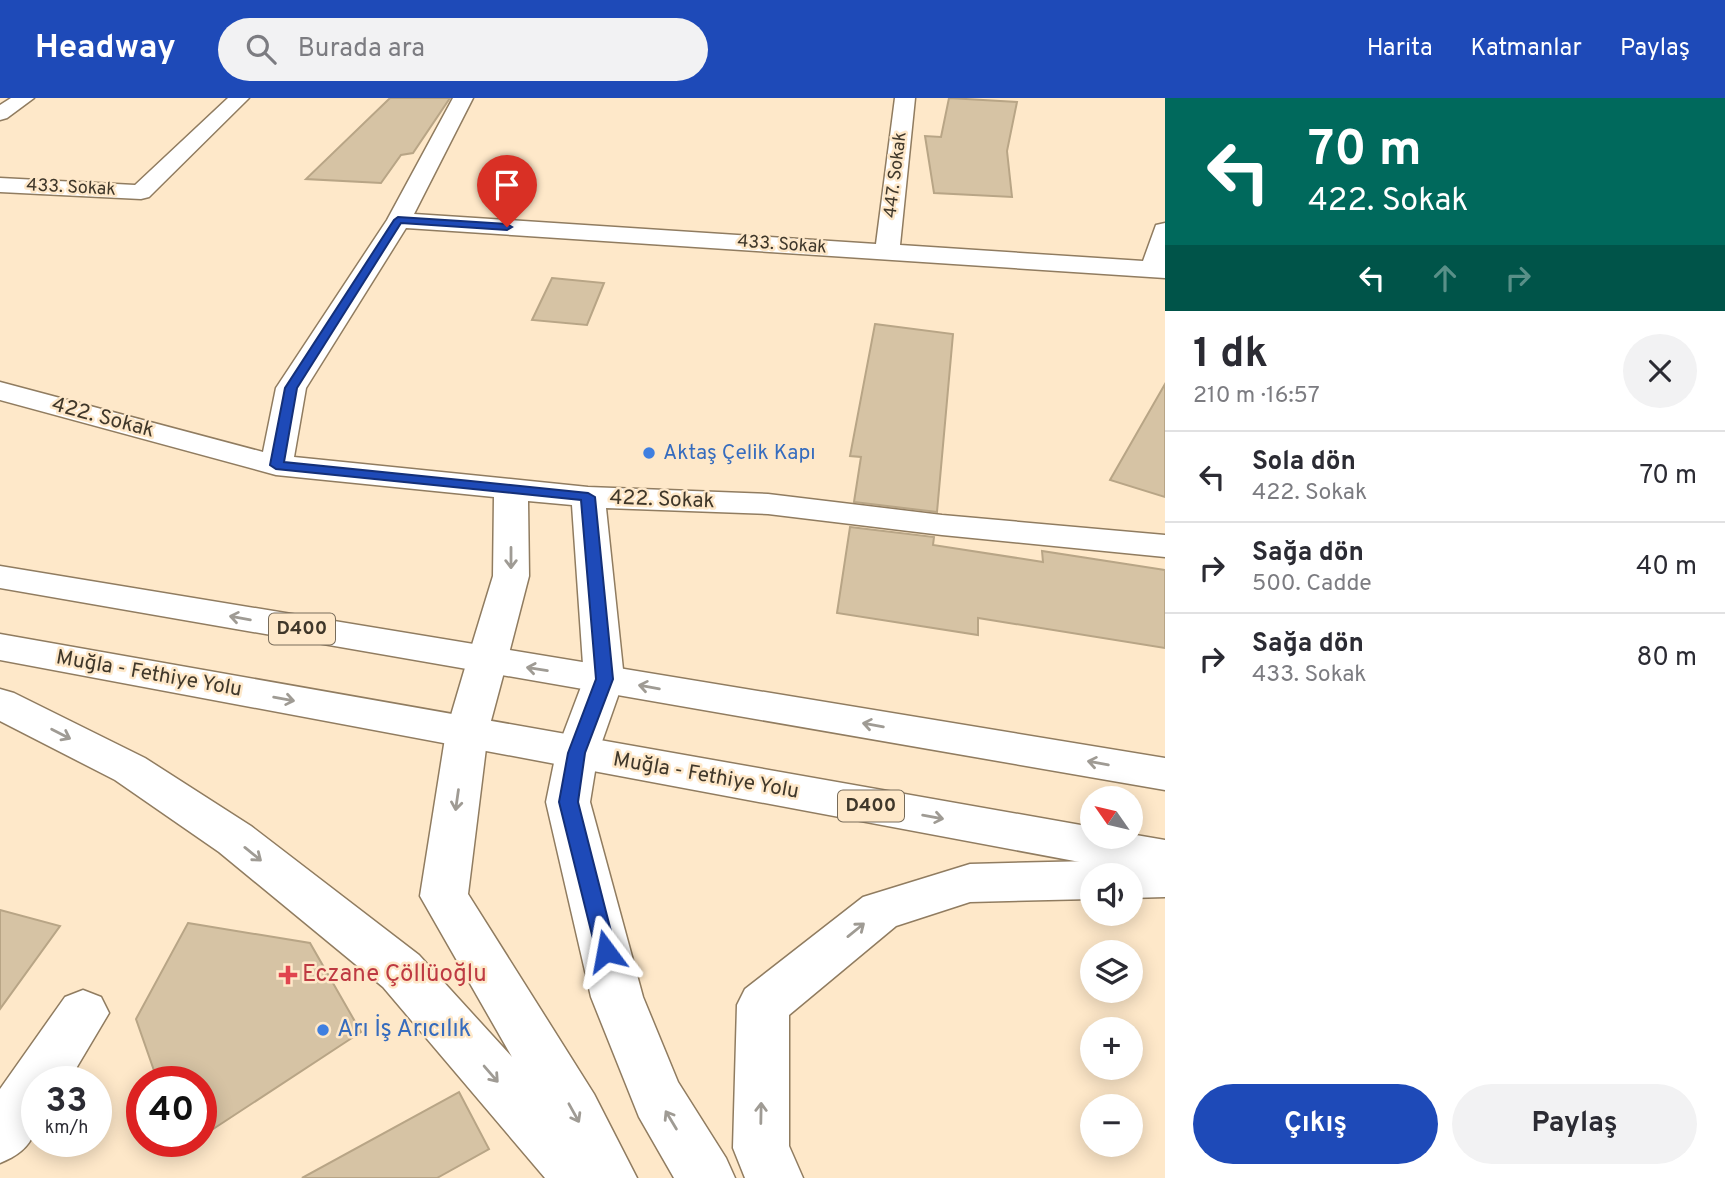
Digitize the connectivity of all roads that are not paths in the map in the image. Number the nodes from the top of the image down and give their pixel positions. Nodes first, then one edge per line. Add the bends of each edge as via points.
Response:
1 (24, 98) edge
2 (239, 98) edge
3 (463, 98) edge
4 (905, 98) edge
5 (0, 114) edge
6 (0, 185) edge
7 (398, 220) junction
8 (1165, 230) edge
9 (887, 252) junction
10 (1159, 270) edge
11 (0, 391) edge
12 (276, 465) junction
13 (511, 489) junction
14 (588, 497) junction
15 (1165, 546) edge
16 (0, 577) edge
17 (0, 647) edge
18 (487, 661) junction
19 (604, 679) junction
20 (0, 703) edge
21 (467, 732) junction
22 (577, 753) junction
23 (1165, 774) edge
24 (1165, 859) edge
25 (1165, 878) edge
26 (1143, 879) edge
27 (1080, 880) edge
28 (83, 1013) dead end
29 (0, 1136) edge
30 (583, 1178) edge
31 (608, 1178) edge
32 (706, 1178) edge
33 (774, 1178) edge

1 - 5 main road
2 - 6 main road, 433. Sokak via 141,192
3 - 7 main road
4 - 9 main road, 447. Sokak
7 - 9 main road, 433. Sokak
7 - 12 main road via 291,388
8 - 10 main road
9 - 10 main road, 433. Sokak
11 - 12 main road, 422. Sokak
12 - 13 main road, 422. Sokak
13 - 14 main road, 422. Sokak
13 -> 18 main road via 512,576
14 - 15 main road, 422. Sokak via 768,504
14 - 19 main road
18 -> 16 main road, D400
17 -> 21 main road, Muğla - Fethiye Yolu / D400
19 -> 18 main road, D400
18 - 21 main road
19 - 22 main road
23 -> 19 main road, D400
20 -> 30 main road via 130,769 235,839 401,971
21 - 22 main road, Muğla - Fethiye Yolu / D400
21 -> 31 main road via 444,897
22 -> 24 main road, Muğla - Fethiye Yolu / D400
32 -> 22 main road via 658,1099 617,997 569,802
25 - 26 main road
33 -> 27 main road via 761,1147 762,1005 880,911 970,883
28 - 29 main road

